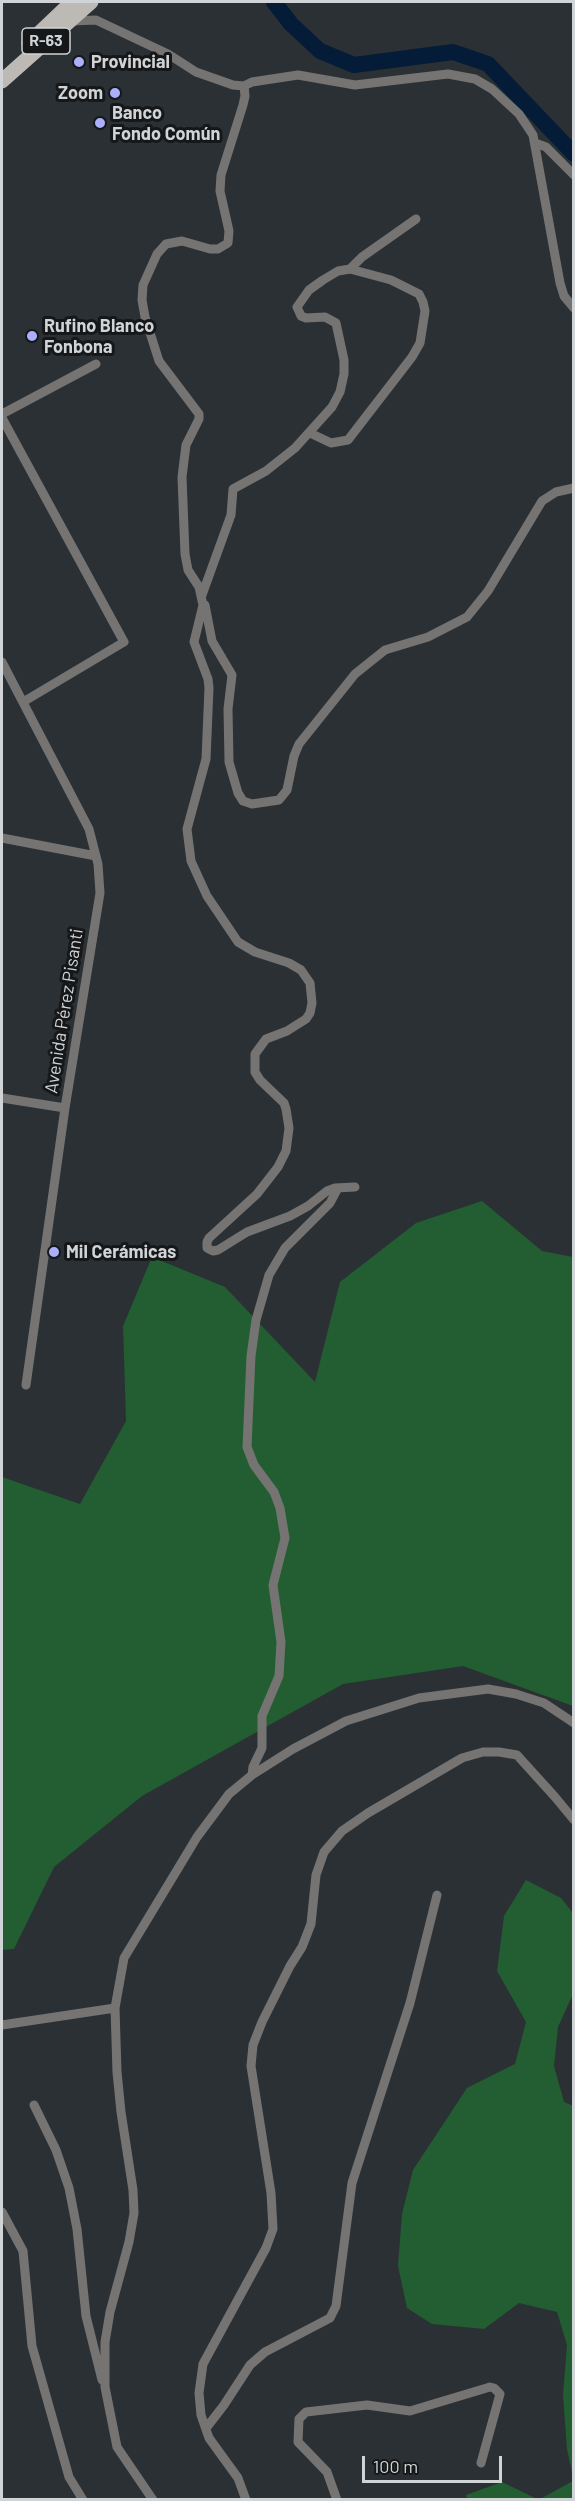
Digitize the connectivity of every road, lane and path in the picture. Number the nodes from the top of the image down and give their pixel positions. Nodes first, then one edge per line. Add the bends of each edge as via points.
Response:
1 (90, 2) edge
2 (65, 9) edge
3 (96, 20) junction
4 (2, 71) edge
5 (2, 81) edge
6 (244, 87) junction
7 (535, 143) junction
8 (573, 175) edge
9 (416, 219) dead end
10 (350, 269) junction
11 (573, 308) edge
12 (96, 363) dead end
13 (2, 416) edge
14 (310, 432) junction
15 (573, 488) edge
16 (202, 597) junction
17 (2, 662) edge
18 (23, 702) junction
19 (2, 838) edge
20 (96, 856) junction
21 (2, 1098) edge
22 (65, 1108) junction
23 (355, 1187) dead end
24 (338, 1188) junction
25 (26, 1385) dead end
26 (573, 1723) edge
27 (252, 1775) junction
28 (573, 1820) edge
29 (437, 1895) dead end
30 (115, 2008) junction
31 (2, 2025) edge
32 (34, 2105) dead end
33 (2, 2212) edge
34 (105, 2387) junction
35 (207, 2427) junction
36 (481, 2463) dead end
37 (82, 2499) edge
38 (153, 2499) edge
39 (246, 2499) edge
40 (337, 2499) edge

1 - 2 main road, R-63
1 - 3 street
2 - 3 street
2 - 4 main road, R-63
2 - 5 main road, R-63
3 - 6 street via 168,54 196,72
6 - 7 street via 252,82 298,75 355,85 460,75 475,79 504,98 527,125
6 - 16 street via 243,105 221,175 228,243 218,249 182,241 166,244 157,254 141,293 159,361 199,414 186,445 182,477 185,554 188,570
7 - 8 street via 546,147
7 - 11 street via 557,274 564,296
9 - 10 street
10 - 14 street via 309,290 297,307 301,316 325,317 336,323 344,360 336,399
10 - 14 street via 391,280 418,294 425,311 420,343 348,440 332,443
12 - 13 street
13 - 18 street via 124,642
14 - 16 street via 266,471 233,489 231,515
15 - 16 street via 542,501 488,591 467,617 428,637 385,650 355,674 299,744 287,790 279,800 252,804 243,801 238,793 229,762 232,675 212,640
16 - 24 street via 203,612 194,642 209,688 206,759 187,829 191,861 207,896 238,942 302,970 308,976 312,993 306,1019 266,1039 255,1054 255,1072 286,1109 286,1151 267,1183 212,1234 207,1248 218,1250
17 - 18 street, Avenida Pérez Pisanti
18 - 20 street, Avenida Pérez Pisanti via 89,830
19 - 20 street
20 - 22 street, Avenida Pérez Pisanti via 100,893
21 - 22 street
22 - 25 street, Avenida Pérez Pisanti
23 - 24 street
24 - 27 street via 330,1203 285,1248 269,1275 256,1320 247,1448 274,1492 285,1538 273,1585 281,1642 279,1676 262,1716 262,1748
26 - 27 street via 544,1703 488,1689 419,1698 346,1721
27 - 30 street via 229,1794 197,1837 124,1958
28 - 35 street via 517,1755 483,1752 462,1758 368,1813 342,1831 324,1852 316,1875 311,1924 253,2045 251,2066 273,2229 203,2364 201,2415
29 - 35 street via 410,2003 352,2183 336,2306 330,2318 265,2352 250,2365
30 - 31 street
30 - 34 street via 121,2112 134,2213 110,2312
32 - 34 street via 69,2188 86,2316
33 - 37 street via 23,2251 32,2346 69,2477
34 - 38 street via 117,2447
35 - 39 street via 209,2438 238,2478
36 - 40 street via 500,2394 495,2388 411,2411 367,2405 306,2412 299,2419 298,2442 327,2472

